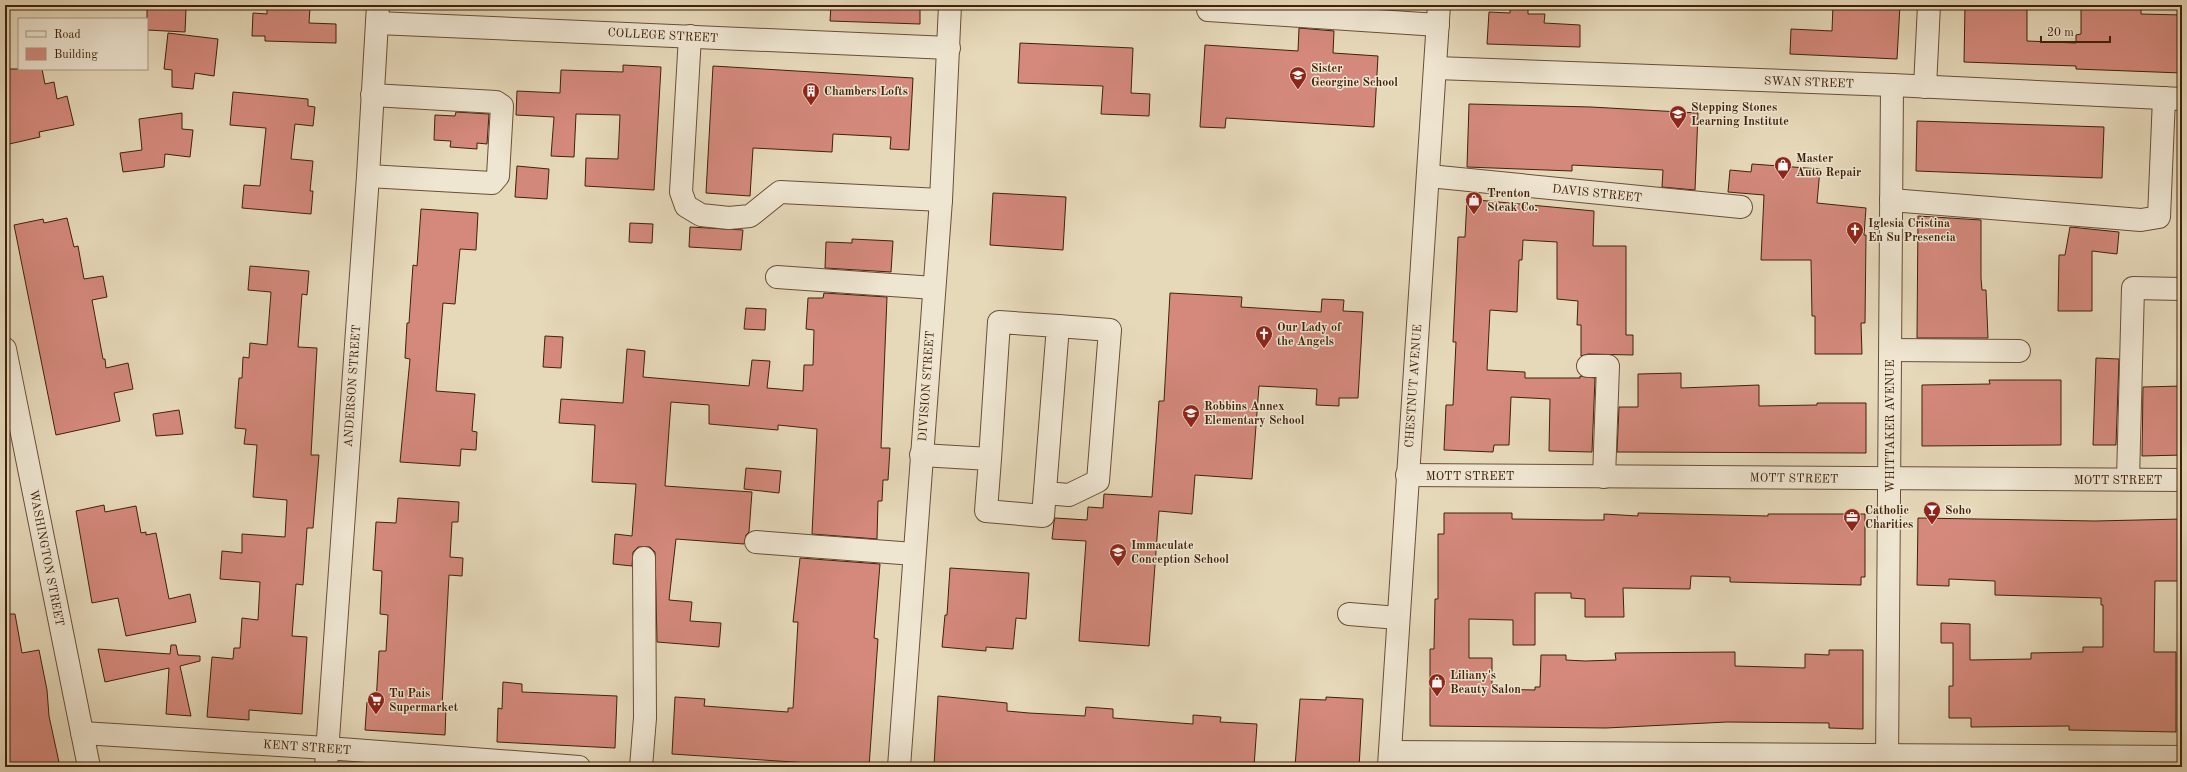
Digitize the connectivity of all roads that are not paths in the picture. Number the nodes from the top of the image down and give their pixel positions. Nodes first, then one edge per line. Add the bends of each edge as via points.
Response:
1 (950, 5) edge
2 (1929, 5) edge
3 (1208, 10) dead end
4 (377, 14) edge
5 (1438, 15) edge
6 (690, 36) junction
7 (949, 48) junction
8 (1436, 68) junction
9 (1892, 85) junction
10 (1925, 87) junction
11 (372, 95) junction
12 (2173, 99) edge
13 (368, 176) junction
14 (1429, 176) junction
15 (941, 200) junction
16 (1890, 200) junction
17 (1741, 207) dead end
18 (777, 277) dead end
19 (934, 288) junction
20 (2182, 289) edge
21 (1058, 326) junction
22 (5, 349) edge
23 (1891, 350) junction
24 (2019, 351) dead end
25 (1588, 366) dead end
26 (921, 455) junction
27 (990, 458) junction
28 (1407, 475) junction
29 (1604, 477) junction
30 (1890, 479) junction
31 (2128, 479) junction
32 (2182, 480) edge
33 (1045, 493) junction
34 (756, 542) dead end
35 (914, 554) junction
36 (644, 558) dead end
37 (1349, 614) dead end
38 (1398, 618) junction
39 (82, 733) junction
40 (326, 757) edge
41 (2182, 757) edge
42 (1389, 759) edge
43 (1887, 761) edge
44 (89, 767) edge
45 (579, 767) edge
46 (641, 767) edge
47 (899, 767) edge

1 - 7 street, DIVISION STREET
2 - 10 street
3 - 5 street
4 - 6 street, COLLEGE STREET
4 - 11 street, ANDERSON STREET
5 - 8 street, CHESTNUT AVENUE
6 - 7 street, COLLEGE STREET
6 - 15 street via 681,192 686,206 701,215 729,218 750,216 780,192
7 - 15 street, DIVISION STREET
8 - 9 street, SWAN STREET
8 - 14 street, CHESTNUT AVENUE
9 - 10 street, SWAN STREET
9 - 16 street, WHITTAKER AVENUE
10 - 12 street, SWAN STREET
11 - 13 street, ANDERSON STREET
11 - 13 street via 496,102 502,106 498,176 492,183
12 - 16 street via 2159,217 2142,220
13 - 40 street, ANDERSON STREET
14 - 17 street, DAVIS STREET
14 - 28 street, CHESTNUT AVENUE
15 - 19 street, DIVISION STREET
16 - 23 street, WHITTAKER AVENUE
18 - 19 street
19 - 26 street, DIVISION STREET
20 - 31 street via 2133,288
21 - 27 street via 999,322
21 - 33 street
21 - 33 street via 1110,330 1109,346 1098,481 1069,495
22 - 39 street, WASHINGTON STREET
23 - 24 street
23 - 30 street, WHITTAKER AVENUE
25 - 29 street via 1608,366
26 - 27 street
26 - 35 street, DIVISION STREET
27 - 33 street via 986,511 1043,516
28 - 29 street, MOTT STREET
28 - 38 street, CHESTNUT AVENUE
29 - 30 street, MOTT STREET
30 - 31 street, MOTT STREET
30 - 43 street, WHITTAKER AVENUE
31 - 32 street, MOTT STREET
34 - 35 street
35 - 47 street, DIVISION STREET
36 - 46 street via 645,718
37 - 38 street
38 - 42 street, CHESTNUT AVENUE
39 - 40 street, KENT STREET
39 - 44 street, WASHINGTON STREET
40 - 45 street, KENT STREET
41 - 43 street
42 - 43 street

